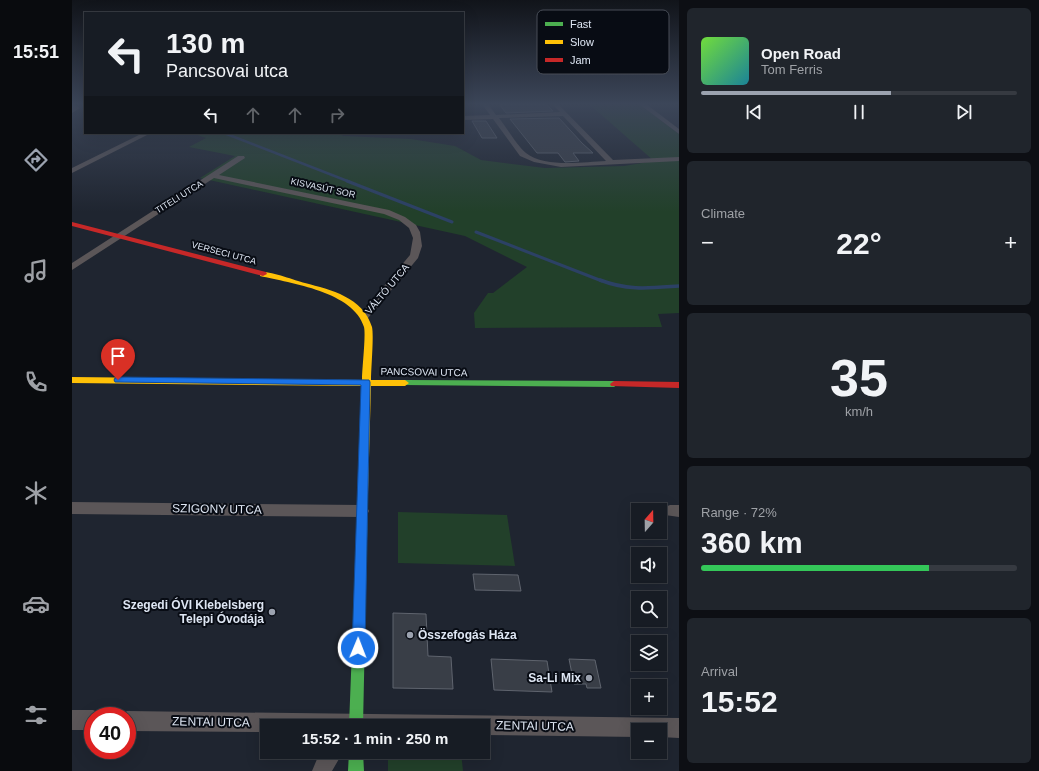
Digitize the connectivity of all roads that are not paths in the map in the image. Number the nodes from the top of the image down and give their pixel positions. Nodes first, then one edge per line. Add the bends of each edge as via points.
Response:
1 (134, 140) edge
2 (512, 140) edge
3 (589, 140) edge
4 (241, 158) dead end
5 (679, 159) edge
6 (611, 162) junction
7 (72, 171) edge
8 (213, 176) junction
9 (72, 224) edge
10 (119, 236) junction
11 (417, 238) joint
12 (72, 267) edge
13 (364, 316) junction
14 (72, 380) edge
15 (365, 382) junction
16 (679, 385) edge
17 (72, 508) edge
18 (362, 511) junction
19 (356, 719) edge
20 (72, 720) edge
21 (84, 720) edge
22 (136, 721) edge
23 (260, 723) edge
24 (490, 726) edge
25 (679, 728) edge
26 (328, 759) edge
27 (356, 759) edge
28 (322, 771) edge
29 (356, 771) edge

1 - 7 street
2 - 6 street via 526,157 546,163 560,165
3 - 6 street
4 - 8 street, TITELI UTCA
5 - 6 street
8 - 10 street, TITELI UTCA
8 - 11 street, KISVASÚT SOR via 386,212 411,223
9 - 10 street, VERSECI UTCA
10 - 12 street, TITELI UTCA
10 - 13 street, VERSECI UTCA via 333,292 355,306
11 - 13 street, VÁLTÓ UTCA via 415,256
13 - 15 street, VÁLTÓ UTCA via 368,328
14 - 15 street, PANCSOVAI UTCA
15 - 16 street, PANCSOVAI UTCA
15 - 18 street, VÁLTÓ UTCA
17 - 18 street, SZIGONY UTCA
18 - 19 street, VÁLTÓ UTCA
20 - 21 street
22 - 23 street, ZENTAI UTCA
24 - 25 street, ZENTAI UTCA
26 - 28 street
27 - 29 street

